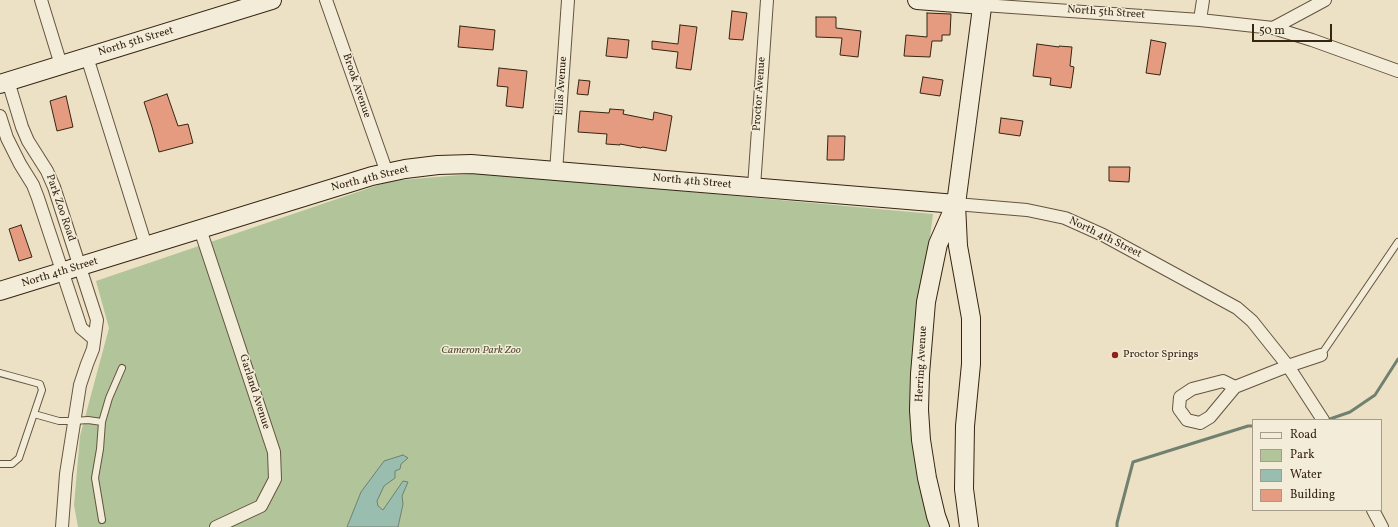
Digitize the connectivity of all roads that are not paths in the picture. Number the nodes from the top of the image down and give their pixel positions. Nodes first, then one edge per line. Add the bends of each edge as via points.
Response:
1 (41, 0) edge
2 (272, 0) edge
3 (326, 0) edge
4 (568, 0) edge
5 (767, 0) edge
6 (917, 0) edge
7 (1204, 0) edge
8 (1325, 0) edge
9 (983, 2) edge
10 (1200, 20) junction
11 (1273, 28) junction
12 (87, 57) junction
13 (61, 65) junction
14 (1398, 71) edge
15 (4, 82) edge
16 (0, 116) edge
17 (556, 172) junction
18 (386, 173) junction
19 (754, 187) junction
20 (956, 204) junction
21 (200, 229) junction
22 (1398, 242) edge
23 (146, 246) junction
24 (80, 267) junction
25 (62, 272) junction
26 (0, 291) edge
27 (94, 339) junction
28 (1320, 355) joint
29 (1288, 366) junction
30 (122, 368) dead end
31 (0, 373) edge
32 (1235, 387) dead end
33 (34, 414) junction
34 (1322, 419) edge
35 (74, 421) junction
36 (102, 422) junction
37 (0, 464) edge
38 (1374, 511) edge
39 (102, 520) dead end
40 (62, 527) edge
41 (216, 527) edge
42 (940, 527) edge
43 (969, 527) edge
44 (1382, 527) edge

1 - 13 street
2 - 12 main road, North 5th Street
3 - 18 street, Brook Avenue
4 - 17 street, Ellis Avenue
5 - 19 street, Proctor Avenue
6 - 9 main road, North 5th Street
7 - 10 street
8 - 11 street
9 - 10 street, North 5th Street
9 - 20 main road, Herring Avenue
10 - 11 street, North 5th Street
11 - 14 street, North 5th Street
12 - 13 main road, North 5th Street
12 - 23 street
13 - 15 main road, North 5th Street
15 - 24 street, Park Zoo Road via 25,134 54,187
16 - 25 street, Park Zoo Road via 7,138 38,198
17 - 18 main road, North 4th Street via 465,164 438,165
17 - 19 main road, North 4th Street
18 - 21 main road, North 4th Street
19 - 20 main road, North 4th Street
20 - 29 street, North 4th Street via 1027,210 1065,218 1103,235 1237,308 1252,321
20 - 42 main road, Herring Avenue via 938,244 926,302 920,374 921,440 927,478
20 - 43 main road, Herring Avenue via 958,246 971,318 964,489
21 - 23 main road, North 4th Street
21 - 41 street, Garland Avenue via 274,452 275,479 261,506
22 - 28 lane
23 - 24 main road, North 4th Street
24 - 25 main road, North 4th Street
24 - 27 street, Park Zoo Road via 97,320
25 - 26 main road, North 4th Street
25 - 27 street, Park Zoo Road via 81,328
27 - 35 street, Park Zoo Road via 80,385
28 - 29 street
29 - 32 street
29 - 34 street, North 4th Street
30 - 36 lane
31 - 33 lane via 40,384 42,390
33 - 35 lane via 59,421
33 - 37 lane via 19,458 12,464
35 - 36 lane
35 - 40 street, Park Zoo Road
36 - 39 lane via 95,478
38 - 44 street

